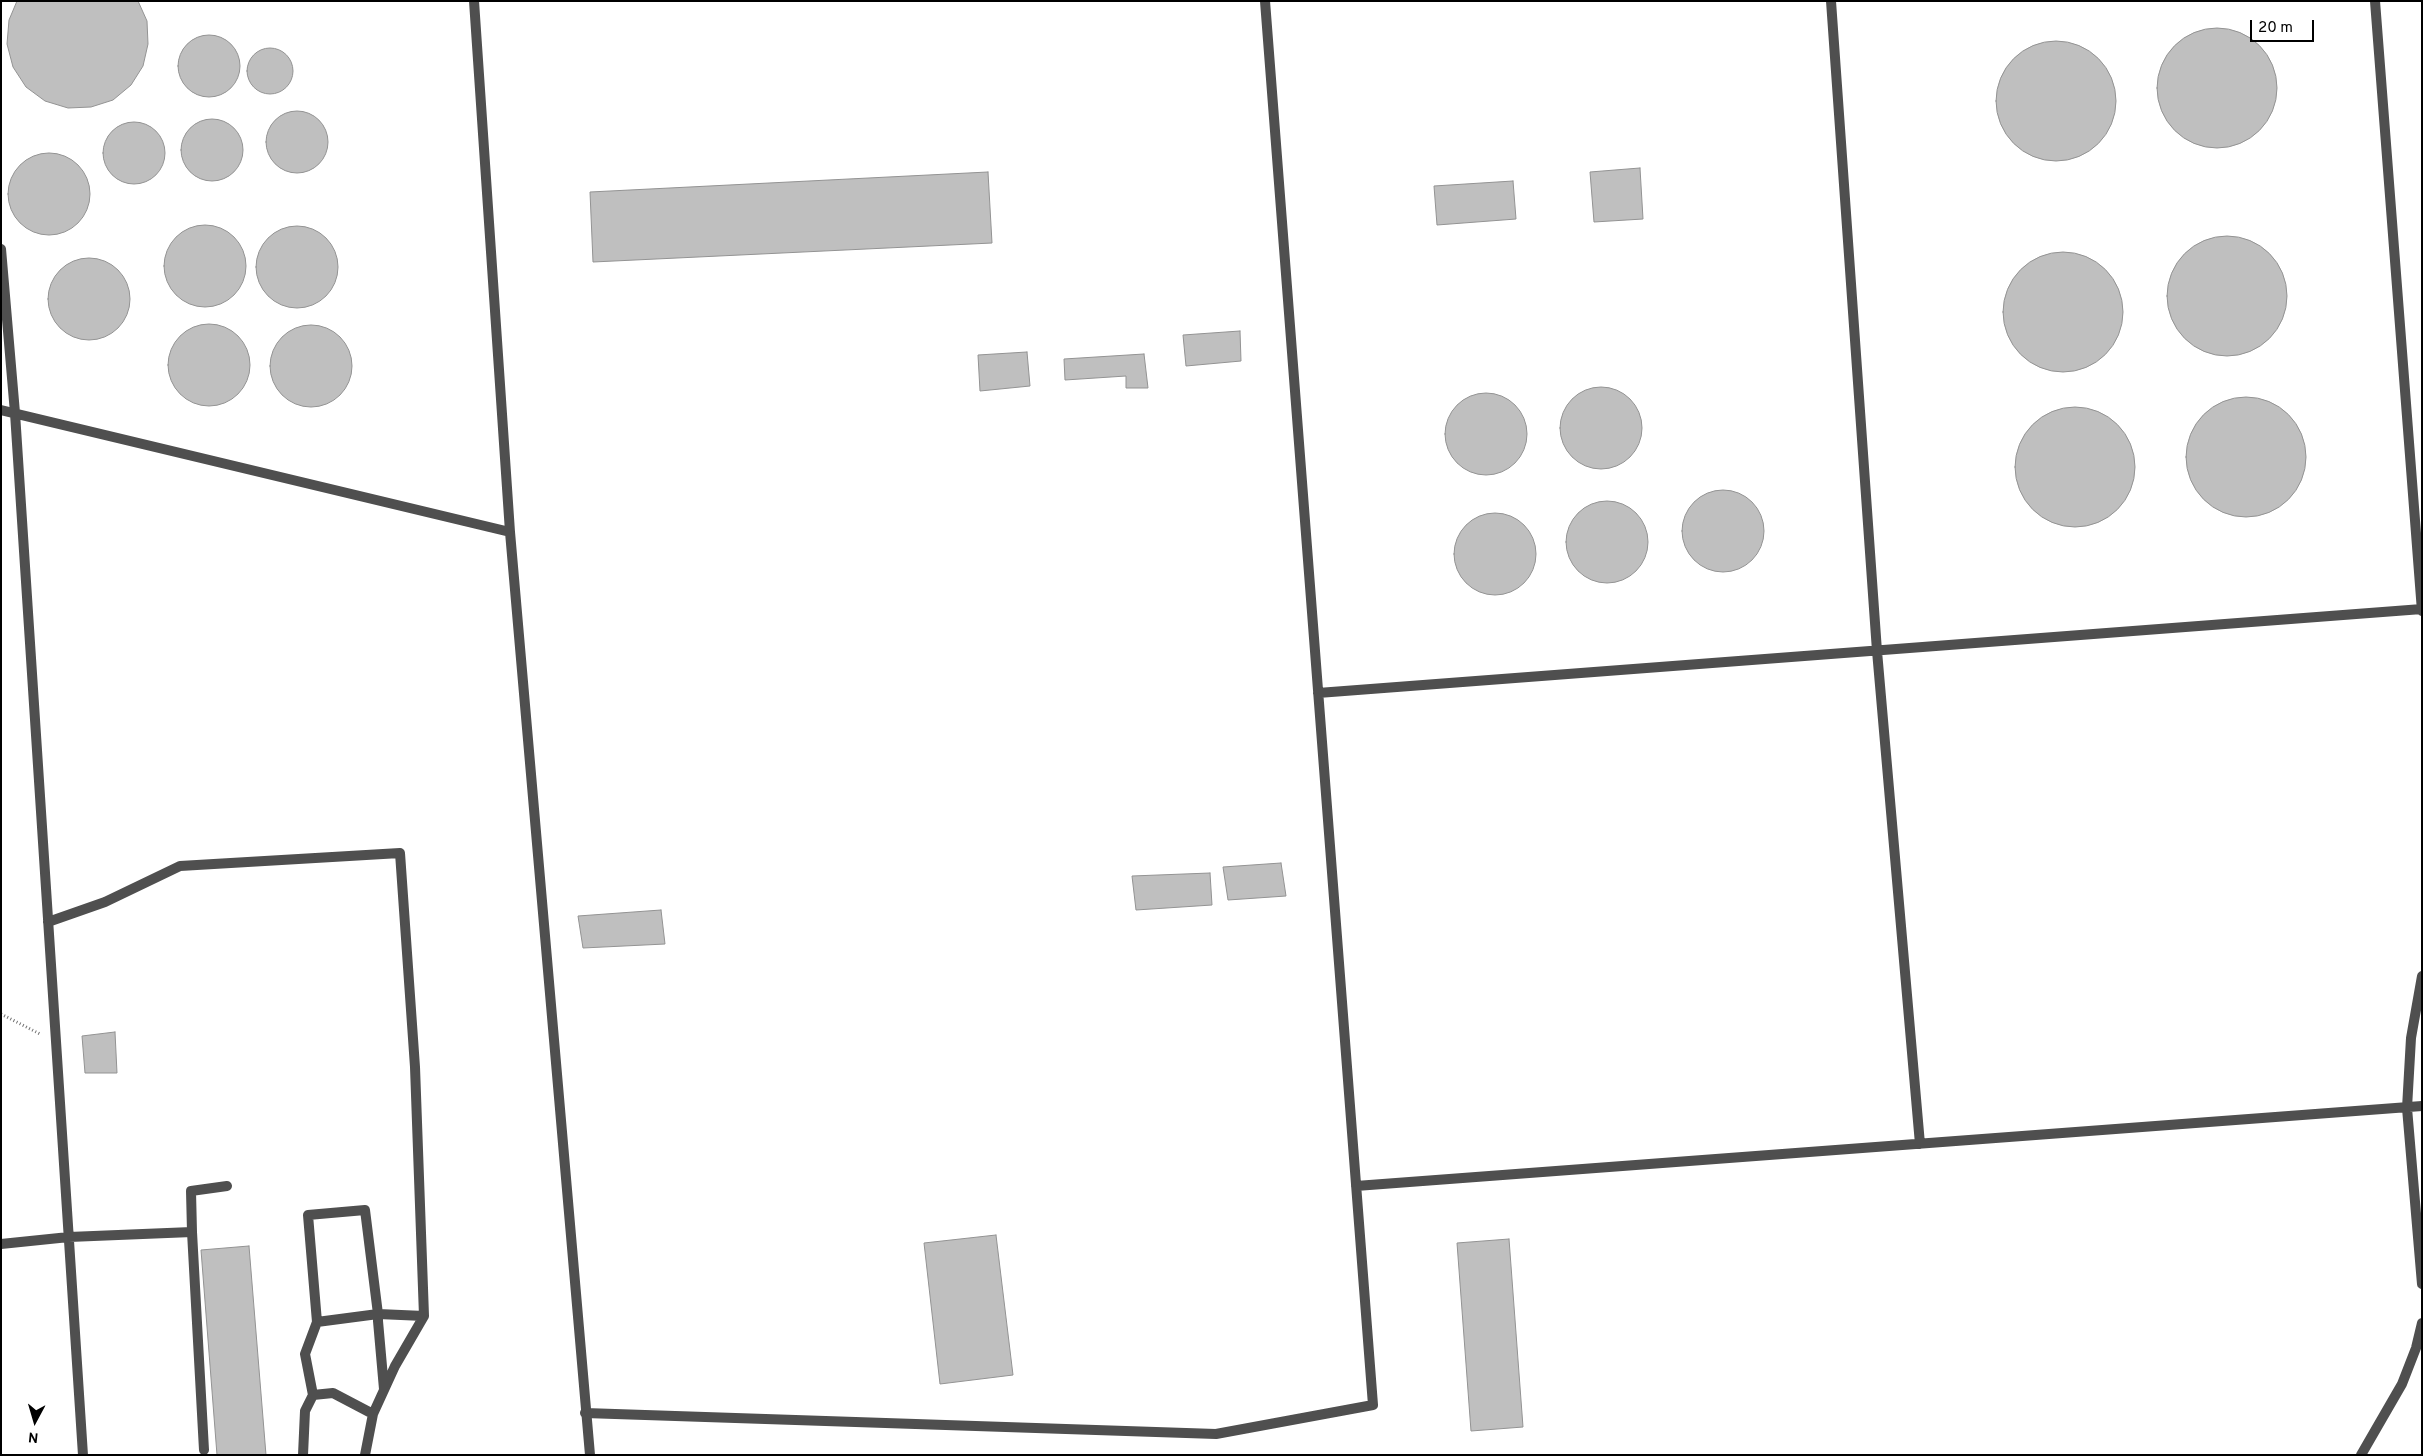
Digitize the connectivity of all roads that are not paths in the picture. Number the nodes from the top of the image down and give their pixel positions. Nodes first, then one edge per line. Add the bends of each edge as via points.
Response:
1 (474, 1) edge
2 (1265, 1) edge
3 (1831, 1) edge
4 (2375, 1) edge
5 (1, 249) edge
6 (1, 410) edge
7 (15, 413) junction
8 (510, 532) junction
9 (2422, 610) edge
10 (1877, 651) junction
11 (1318, 693) junction
12 (48, 922) junction
13 (2422, 976) edge
14 (2422, 1106) edge
15 (2408, 1108) junction
16 (1920, 1144) junction
17 (227, 1186) dead end
18 (1356, 1186) junction
19 (192, 1232) junction
20 (69, 1237) junction
21 (1, 1244) edge
22 (2422, 1284) edge
23 (378, 1314) junction
24 (424, 1316) junction
25 (317, 1322) junction
26 (2422, 1323) edge
27 (384, 1389) junction
28 (313, 1395) junction
29 (585, 1412) junction
30 (372, 1414) junction
31 (204, 1450) dead end
32 (83, 1455) edge
33 (303, 1455) edge
34 (365, 1455) edge
35 (590, 1455) edge
36 (2361, 1455) edge

1 - 8 lane
2 - 11 lane
3 - 10 lane
4 - 9 lane
5 - 7 lane
6 - 7 lane
7 - 8 lane
7 - 12 lane
8 - 29 lane
9 - 10 lane
10 - 11 lane
10 - 16 lane
11 - 18 lane
12 - 20 lane
12 - 24 lane via 105,902 180,866 400,853 415,1067
13 - 15 lane via 2411,1038
14 - 15 lane
15 - 16 lane
15 - 22 lane
16 - 18 lane
17 - 19 lane via 191,1191
18 - 29 lane via 1373,1405 1216,1434
19 - 20 lane
19 - 31 lane
20 - 21 lane
20 - 32 lane
23 - 24 lane
23 - 25 lane
23 - 25 lane via 365,1210 308,1215
23 - 27 lane
24 - 27 lane
25 - 28 lane via 305,1354
26 - 36 lane via 2402,1384
27 - 30 lane
28 - 30 lane via 333,1393
28 - 33 lane via 305,1411
29 - 35 lane
30 - 34 lane

